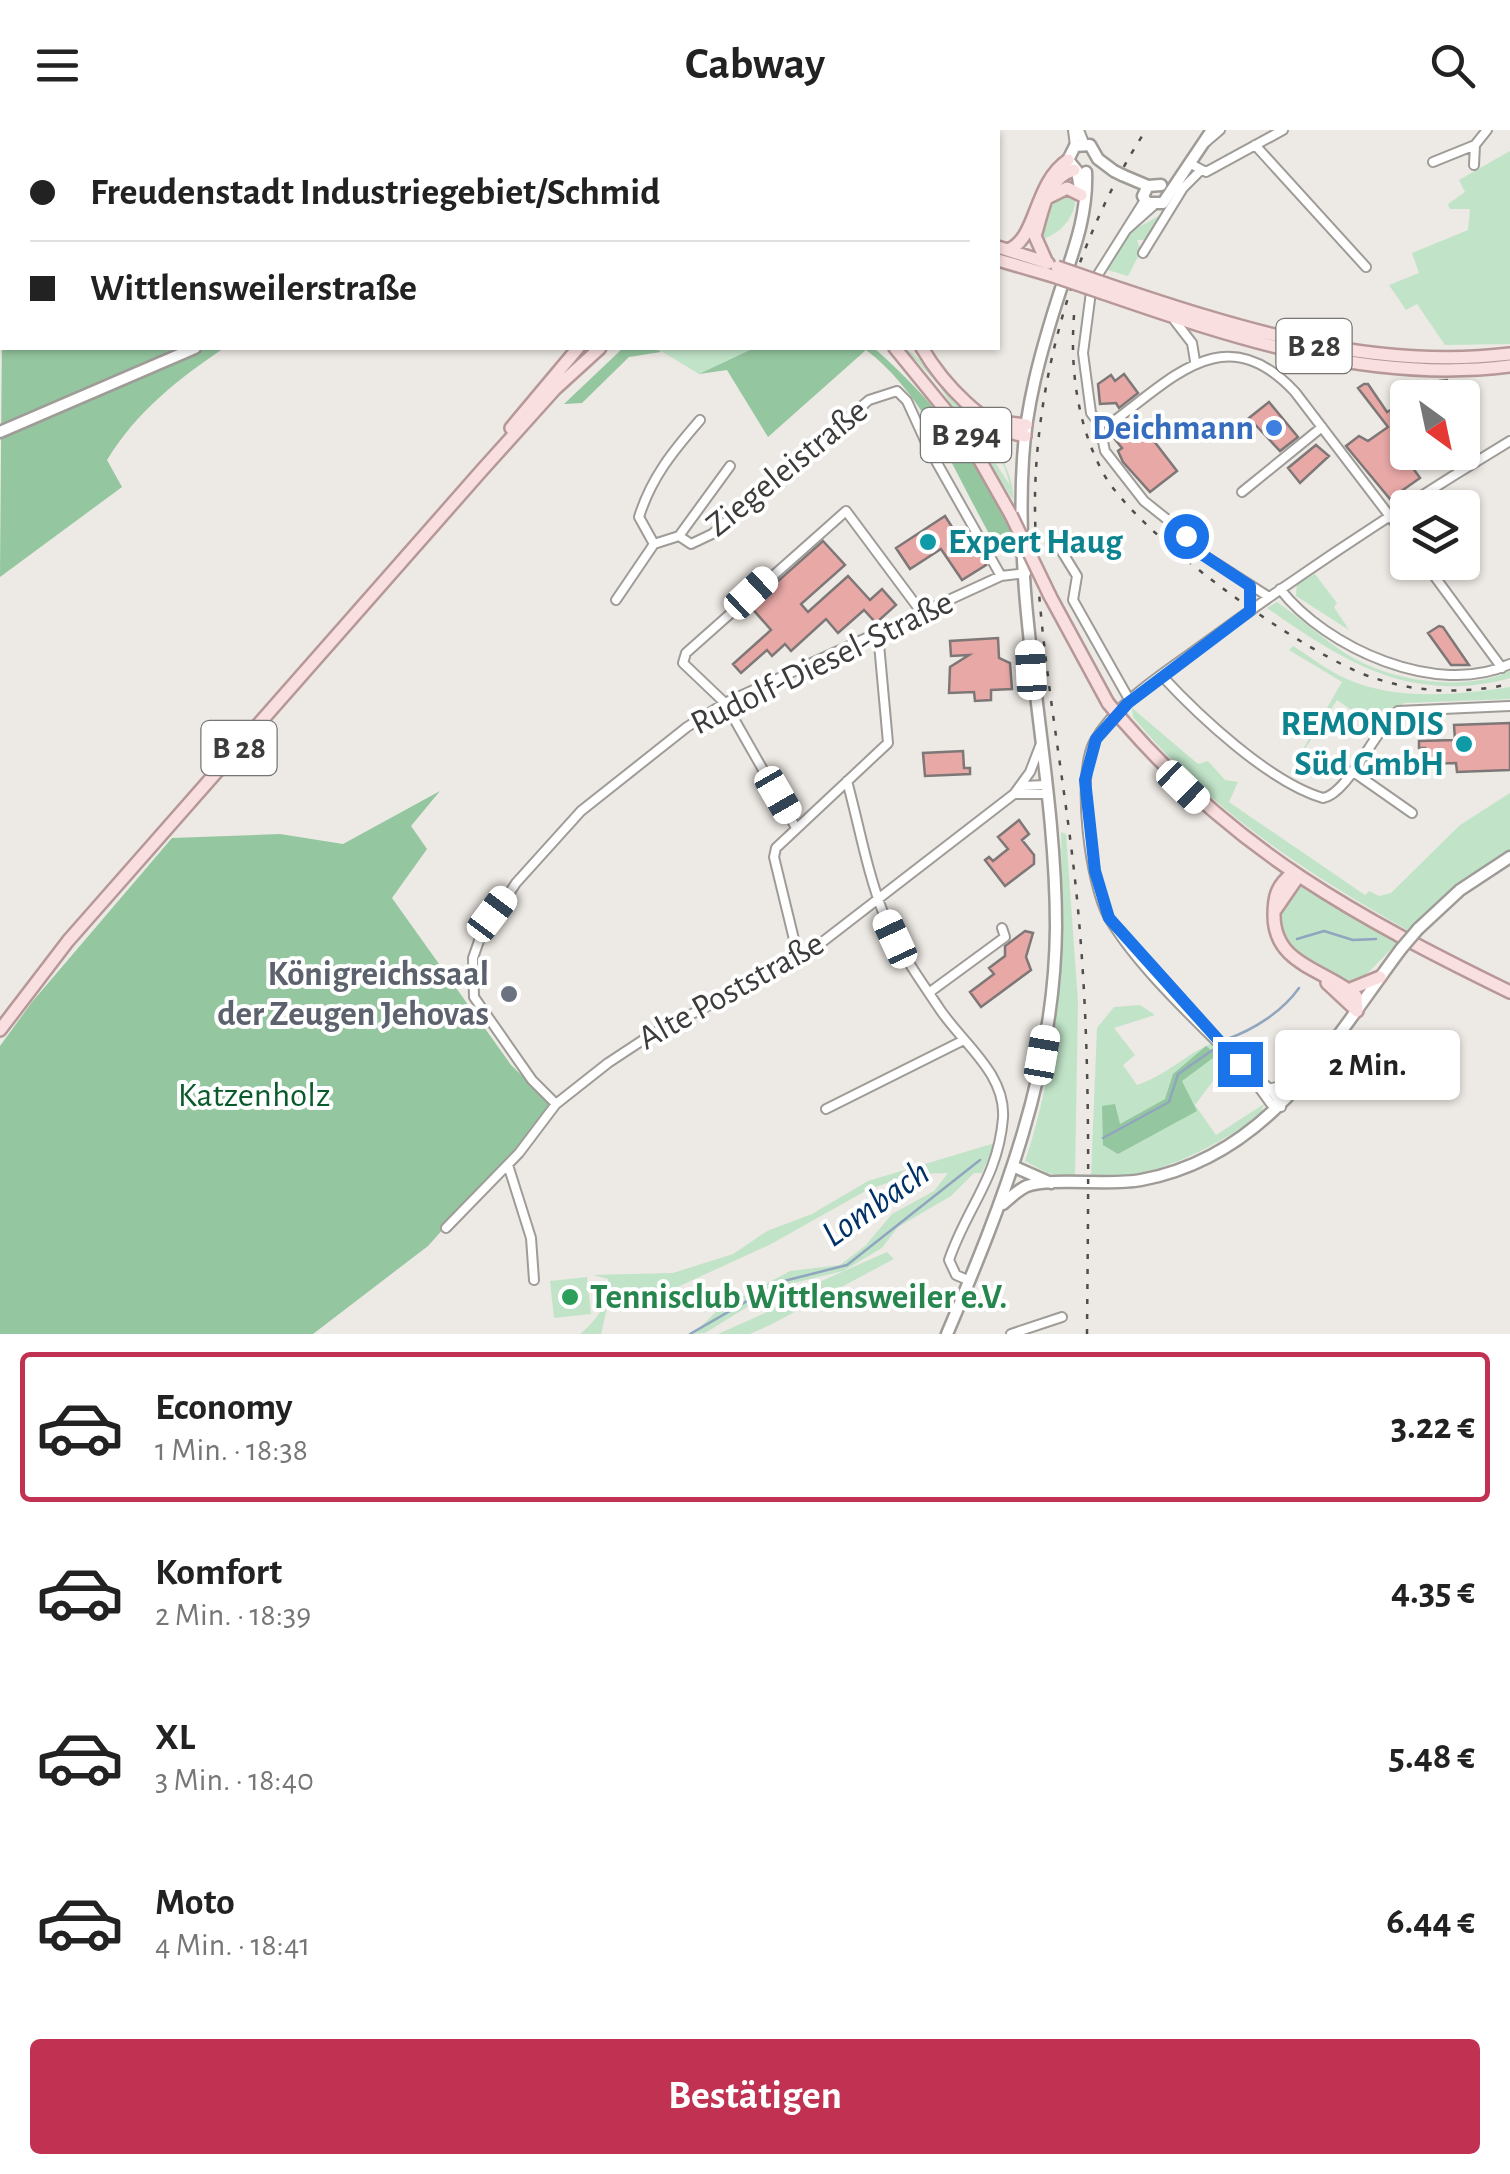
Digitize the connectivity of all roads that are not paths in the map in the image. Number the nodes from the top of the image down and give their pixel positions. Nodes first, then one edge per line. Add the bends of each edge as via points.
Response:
1 (1076, 130) edge
2 (1212, 130) edge
3 (1220, 130) edge
4 (1283, 130) edge
5 (1487, 130) edge
6 (1206, 142) junction
7 (1079, 144) junction
8 (1255, 145) junction
9 (1475, 146) junction
10 (1432, 162) dead end
11 (1189, 163) junction
12 (1474, 165) dead end
13 (1083, 167) junction
14 (1200, 170) junction
15 (1164, 189) junction
16 (1144, 192) junction
17 (1047, 198) junction
18 (1083, 200) junction
19 (1002, 248) edge
20 (1143, 252) dead end
21 (1000, 260) edge
22 (1366, 267) dead end
23 (1052, 268) junction
24 (1104, 288) junction
25 (1167, 315) junction
26 (1192, 342) junction
27 (190, 350) edge
28 (576, 350) edge
29 (598, 350) edge
30 (897, 350) edge
31 (923, 350) edge
32 (1510, 354) edge
33 (1209, 356) junction
34 (1195, 361) junction
35 (1510, 366) edge
36 (700, 420) dead end
37 (1100, 423) junction
38 (1322, 427) junction
39 (1026, 431) junction
40 (0, 432) edge
41 (1510, 442) edge
42 (730, 466) dead end
43 (483, 468) junction
44 (1432, 490) edge
45 (1242, 492) dead end
46 (1390, 516) joint
47 (679, 536) junction
48 (1056, 542) dead end
49 (654, 544) junction
50 (1026, 574) junction
51 (1002, 576) junction
52 (1438, 580) edge
53 (1250, 586) junction
54 (1280, 589) junction
55 (1269, 596) junction
56 (616, 600) dead end
57 (1250, 611) junction
58 (922, 613) junction
59 (878, 633) junction
60 (1506, 666) edge
61 (1161, 676) junction
62 (1130, 701) junction
63 (725, 703) junction
64 (1510, 706) edge
65 (1040, 746) junction
66 (1352, 770) junction
67 (847, 781) junction
68 (1046, 789) junction
69 (1018, 790) junction
70 (1412, 813) dead end
71 (795, 826) junction
72 (1267, 856) junction
73 (1510, 857) edge
74 (1295, 875) junction
75 (1277, 889) junction
76 (879, 900) junction
77 (1274, 913) junction
78 (1002, 928) dead end
79 (799, 960) junction
80 (1380, 977) junction
81 (1324, 980) junction
82 (1348, 990) junction
83 (930, 992) junction
84 (1510, 992) edge
85 (1357, 1011) junction
86 (0, 1030) edge
87 (964, 1040) junction
88 (1252, 1076) junction
89 (1308, 1078) junction
90 (1272, 1088) junction
91 (556, 1104) junction
92 (1280, 1107) junction
93 (826, 1109) dead end
94 (508, 1165) junction
95 (1014, 1171) junction
96 (1054, 1184) junction
97 (1028, 1186) junction
98 (1002, 1204) junction
99 (446, 1228) dead end
100 (534, 1280) dead end
101 (970, 1281) junction
102 (1062, 1316) dead end
103 (947, 1334) edge
104 (1011, 1334) edge

1 - 7 street
2 - 6 street
3 - 6 street
4 - 8 street
5 - 9 street
6 - 11 street
7 - 13 street
7 - 13 street via 1096,150
8 - 14 street
8 - 22 street
9 - 10 street
9 - 12 street
11 - 14 street
11 - 15 street
13 - 16 street via 1118,173
13 - 17 main road via 1057,178
13 - 18 street
13 - 19 main road, B 28 via 1046,179 1025,236
14 - 20 street
15 - 16 street
15 - 16 street via 1163,203
16 - 37 street via 1092,284 1085,316 1084,377 1091,413
17 - 18 main road via 1067,188
17 - 23 main road via 1035,236
18 - 39 street
19 - 23 main road, B 28
21 - 23 main road, B 28
23 - 24 main road, B 28, bridge
24 - 25 main road, B 28
24 - 32 main road, B 28 via 1317,346 1407,358
25 - 26 street
25 - 35 main road, B 28 via 1348,363 1442,370
26 - 33 street
26 - 34 street
27 - 40 street
28 - 43 main road, B 28
29 - 43 main road, B 28
30 - 72 main road, B 294, bridge via 966,434 1108,703 1198,802
31 - 39 main road via 989,420 1004,431
33 - 34 street
33 - 38 street via 1241,358 1276,375
34 - 37 street via 1114,422
36 - 49 street via 647,490 639,518
37 - 53 street via 1105,451 1134,491 1197,551
38 - 45 street
38 - 46 street
39 - 50 street
41 - 44 street
42 - 47 street
43 - 86 main road, B 28 via 68,941
46 - 54 street
47 - 49 street, Ziegeleistraße
47 - 51 street, Ziegeleistraße via 691,544 712,534 869,400 897,391
48 - 62 street via 1077,576 1073,600
49 - 56 street
50 - 51 street, Rudolf-Diesel-Straße
50 - 65 street
51 - 58 street, Rudolf-Diesel-Straße
52 - 60 street
53 - 55 street
53 - 57 street
54 - 55 street
54 - 60 street via 1356,650 1405,670 1456,674
55 - 57 street
57 - 61 street
58 - 59 street, Rudolf-Diesel-Straße
58 - 63 street via 846,511 686,652 683,663
59 - 63 street, Rudolf-Diesel-Straße
59 - 67 street via 888,744
61 - 62 street
61 - 66 street via 1227,736 1312,795 1331,796
62 - 88 street via 1087,758 1100,898 1124,939
63 - 71 street
63 - 91 street, Rudolf-Diesel-Straße via 656,748 582,811 516,883 480,938 474,997
64 - 66 street via 1398,711
65 - 68 street
65 - 69 street, Alte Poststraße
66 - 70 street
67 - 71 street
67 - 76 street
68 - 69 street
68 - 95 street via 1054,971 1036,1090
69 - 76 street, Alte Poststraße
71 - 79 street via 774,857
72 - 74 main road, B 294
72 - 75 main road
73 - 80 street, bridge via 1460,890
74 - 75 main road
74 - 77 main road
74 - 84 main road, B 294
75 - 77 main road
76 - 79 street, Alte Poststraße
76 - 83 street
77 - 81 main road via 1280,942
78 - 83 street via 1005,937
79 - 91 street, Alte Poststraße via 652,1034
80 - 82 main road
80 - 85 street
81 - 82 main road
81 - 85 main road
82 - 85 main road
83 - 87 street
85 - 89 street
87 - 93 street
87 - 101 street via 998,1086 1003,1117 990,1182 949,1260 956,1276
88 - 90 street
88 - 92 street
89 - 90 street
89 - 92 street
90 - 92 street
91 - 94 street, Alte Poststraße
92 - 96 street via 1228,1147 1172,1172 1104,1184
94 - 99 street, Alte Poststraße
94 - 100 street via 531,1238
95 - 96 street
95 - 97 street
95 - 98 street
96 - 97 street
97 - 98 street
98 - 101 street
101 - 103 street
102 - 104 street

